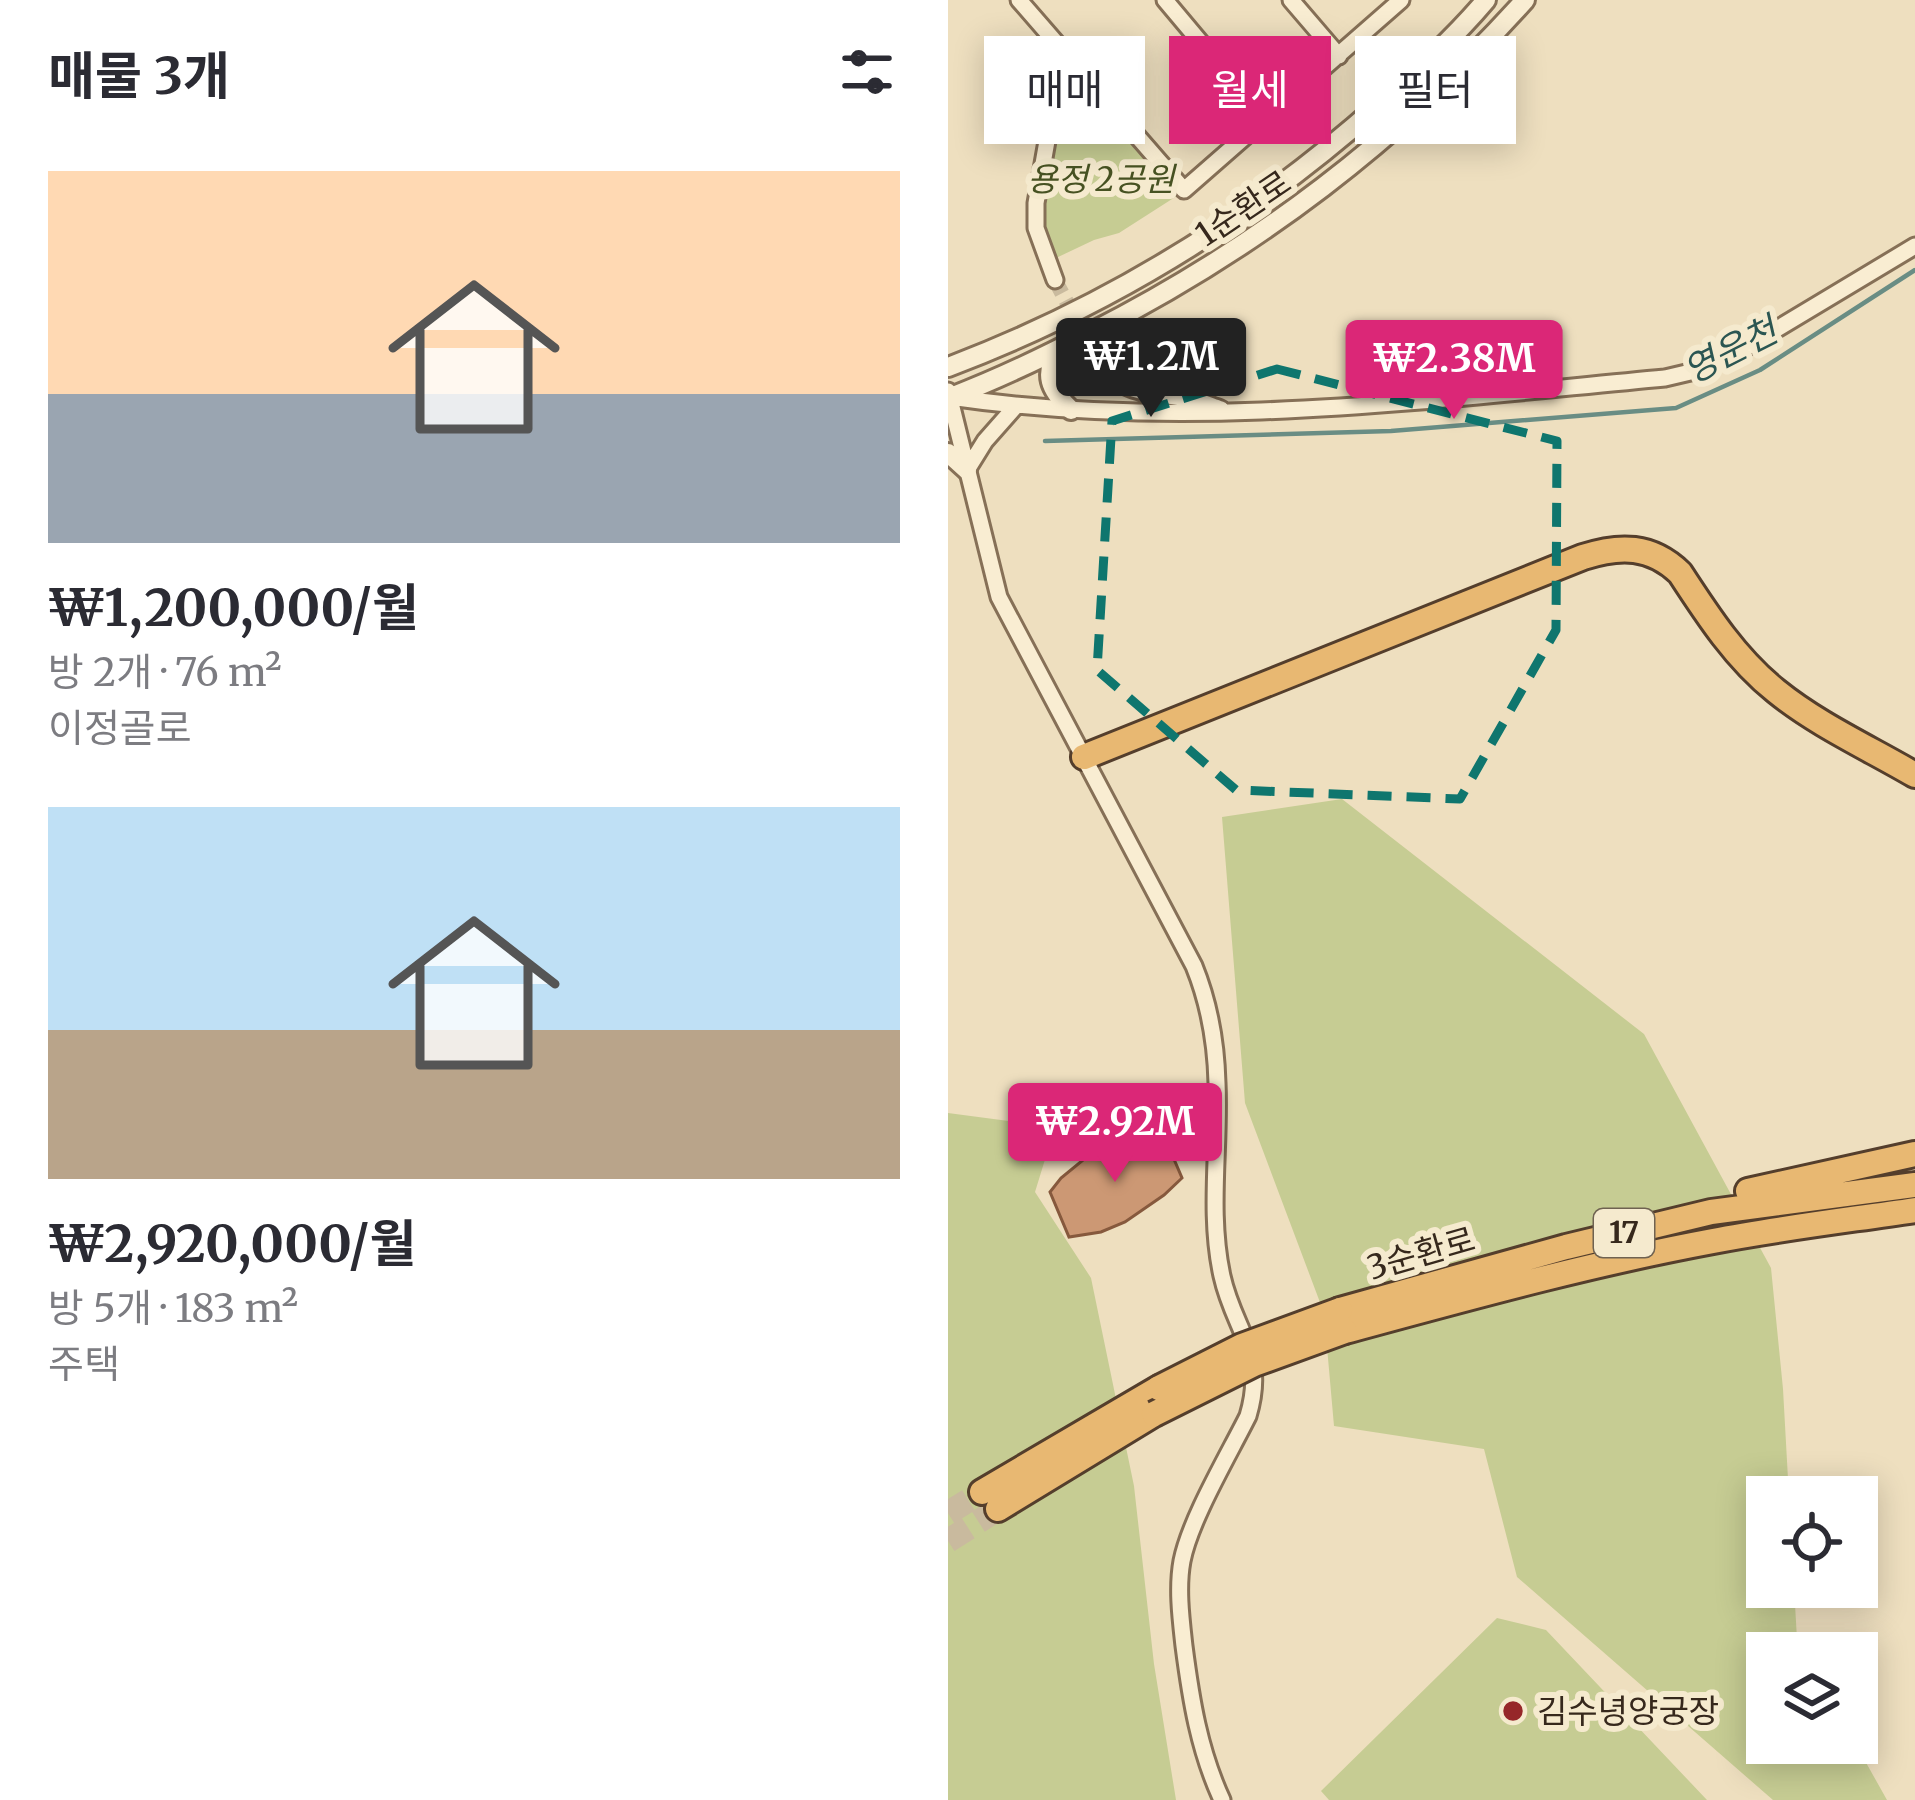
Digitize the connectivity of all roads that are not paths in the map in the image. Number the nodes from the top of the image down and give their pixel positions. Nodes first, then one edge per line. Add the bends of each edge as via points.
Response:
1 (1019, 0) edge
2 (1165, 0) edge
3 (1291, 0) edge
4 (1401, 0) edge
5 (1486, 0) edge
6 (1525, 0) edge
7 (1050, 36) edge
8 (1195, 36) edge
9 (1339, 56) junction
10 (1331, 63) edge
11 (1046, 144) edge
12 (1144, 144) edge
13 (1235, 144) edge
14 (1915, 246) edge
15 (1055, 280) tunnel mouth
16 (1060, 349) junction
17 (948, 367) edge
18 (1102, 369) tunnel mouth
19 (949, 396) edge
20 (1015, 407) junction
21 (1071, 410) junction
22 (1236, 414) junction
23 (948, 453) edge
24 (967, 470) junction
25 (1086, 761) junction
26 (1915, 775) edge
27 (1915, 790) edge
28 (1915, 1154) edge
29 (1915, 1185) edge
30 (1915, 1210) edge
31 (1584, 1242) junction
32 (1342, 1320) junction
33 (1222, 1800) edge

1 - 7 street
2 - 8 street
3 - 9 street
4 - 9 street
5 - 17 street, 1순환로 via 1357,125 1206,239
6 - 16 street, 1순환로 via 1326,187 1210,267
9 - 10 street
11 - 15 street via 1036,227
12 - 13 street via 1184,190
14 - 22 street via 1699,370
16 - 19 street, 1순환로
16 - 21 street via 1049,373
18 - 22 street via 1127,389
19 - 20 street
19 - 24 street
20 - 21 street
20 - 24 street
21 - 22 street
23 - 24 street
24 - 25 street via 999,597
25 - 26 highway via 1620,548 1680,573 1731,646 1777,692
25 - 27 highway via 1598,565 1628,563 1663,578 1744,683
25 - 33 street via 1194,966 1214,1044 1217,1245 1255,1384 1248,1416 1187,1544 1180,1579 1191,1700
28 - 31 highway via 1738,1194
29 - 31 highway, 3순환로 / 17 via 1730,1209
30 - 32 highway, 3순환로 / 17 via 1672,1249
31 - 32 highway, 3순환로 / 17
32 - 32 highway, 3순환로 / 17, bridge via 1242,1346 1159,1388 990,1500

